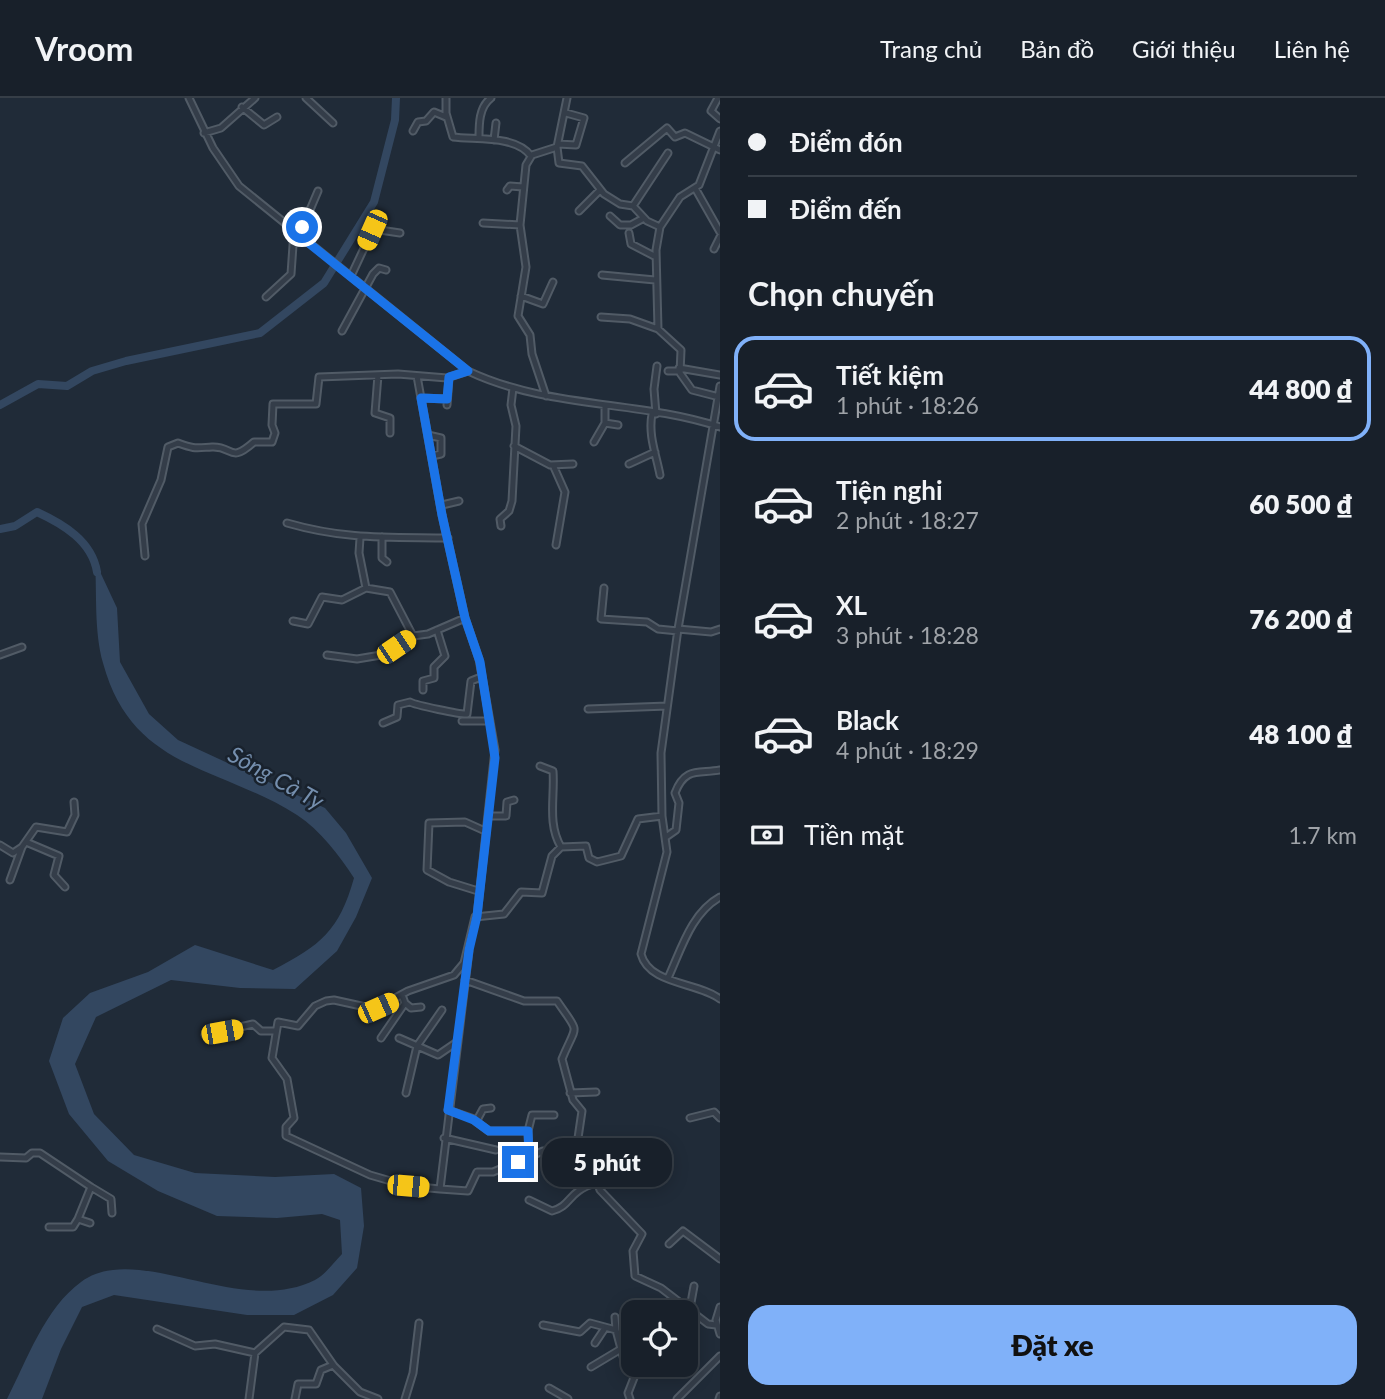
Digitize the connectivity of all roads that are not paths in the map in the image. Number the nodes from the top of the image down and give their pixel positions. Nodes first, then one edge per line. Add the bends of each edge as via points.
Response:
1 (189, 98) edge
2 (255, 98) edge
3 (306, 98) edge
4 (446, 98) edge
5 (491, 98) edge
6 (567, 98) edge
7 (718, 98) edge
8 (242, 107) junction
9 (566, 113) junction
10 (277, 117) dead end
11 (446, 117) junction
12 (720, 118) edge
13 (332, 123) dead end
14 (496, 123) dead end
15 (413, 131) dead end
16 (720, 131) edge
17 (204, 132) junction
18 (479, 137) junction
19 (494, 141) junction
20 (558, 146) junction
21 (717, 149) edge
22 (668, 153) dead end
23 (531, 156) junction
24 (625, 163) dead end
25 (523, 187) junction
26 (695, 188) junction
27 (507, 190) dead end
28 (600, 190) junction
29 (318, 191) dead end
30 (633, 205) junction
31 (579, 211) dead end
32 (610, 216) dead end
33 (644, 218) junction
34 (483, 223) dead end
35 (520, 225) junction
36 (660, 227) junction
37 (295, 232) junction
38 (400, 233) dead end
39 (629, 233) dead end
40 (720, 234) edge
41 (714, 249) dead end
42 (656, 257) junction
43 (386, 270) dead end
44 (350, 275) junction
45 (602, 275) dead end
46 (655, 280) junction
47 (553, 282) dead end
48 (364, 287) junction
49 (521, 296) junction
50 (266, 297) dead end
51 (601, 317) dead end
52 (658, 329) junction
53 (342, 331) dead end
54 (657, 366) dead end
55 (679, 369) junction
56 (468, 371) junction
57 (668, 371) dead end
58 (720, 374) edge
59 (378, 375) junction
60 (417, 376) junction
61 (449, 377) junction
62 (720, 386) edge
63 (513, 388) junction
64 (546, 396) junction
65 (421, 398) junction
66 (719, 400) edge
67 (605, 406) junction
68 (654, 414) junction
69 (605, 424) junction
70 (618, 425) dead end
71 (718, 426) edge
72 (390, 433) dead end
73 (428, 435) junction
74 (594, 442) dead end
75 (514, 446) junction
76 (655, 452) junction
77 (432, 456) junction
78 (573, 464) dead end
79 (629, 464) dead end
80 (553, 465) junction
81 (660, 475) dead end
82 (459, 501) dead end
83 (442, 505) junction
84 (287, 523) dead end
85 (501, 526) dead end
86 (383, 537) junction
87 (360, 538) junction
88 (448, 538) junction
89 (556, 545) dead end
90 (145, 556) dead end
91 (387, 562) dead end
92 (366, 588) junction
93 (604, 588) dead end
94 (465, 618) junction
95 (293, 621) dead end
96 (720, 629) edge
97 (678, 630) junction
98 (437, 631) junction
99 (413, 636) junction
100 (22, 647) dead end
101 (0, 655) edge
102 (327, 656) dead end
103 (481, 677) junction
104 (423, 690) dead end
105 (667, 706) junction
106 (588, 709) dead end
107 (462, 722) dead end
108 (489, 722) junction
109 (383, 723) dead end
110 (540, 766) dead end
111 (720, 770) edge
112 (514, 800) dead end
113 (74, 802) dead end
114 (488, 816) junction
115 (662, 816) junction
116 (485, 831) junction
117 (666, 837) junction
118 (0, 845) edge
119 (24, 845) junction
120 (561, 847) junction
121 (10, 880) dead end
122 (65, 887) dead end
123 (478, 891) junction
124 (720, 897) edge
125 (477, 916) junction
126 (469, 950) junction
127 (668, 978) junction
128 (465, 979) junction
129 (402, 996) junction
130 (720, 999) edge
131 (405, 1003) junction
132 (421, 1007) dead end
133 (442, 1010) dead end
134 (274, 1031) junction
135 (205, 1035) dead end
136 (381, 1038) dead end
137 (400, 1038) dead end
138 (457, 1042) junction
139 (417, 1046) junction
140 (446, 1049) junction
141 (455, 1059) junction
142 (596, 1092) dead end
143 (406, 1093) dead end
144 (570, 1093) junction
145 (491, 1108) dead end
146 (448, 1110) junction
147 (554, 1115) dead end
148 (690, 1118) dead end
149 (720, 1118) edge
150 (474, 1120) junction
151 (528, 1131) junction
152 (444, 1138) junction
153 (496, 1150) dead end
154 (529, 1155) junction
155 (580, 1155) junction
156 (0, 1157) edge
157 (596, 1183) junction
158 (91, 1187) junction
159 (440, 1189) junction
160 (529, 1200) dead end
161 (112, 1213) dead end
162 (78, 1219) junction
163 (90, 1223) dead end
164 (49, 1227) dead end
165 (670, 1244) dead end
166 (720, 1259) edge
167 (694, 1286) dead end
168 (675, 1300) edge
169 (691, 1300) edge
170 (720, 1307) edge
171 (615, 1317) dead end
172 (698, 1317) edge
173 (419, 1323) dead end
174 (543, 1325) dead end
175 (716, 1325) junction
176 (605, 1328) junction
177 (621, 1328) edge
178 (157, 1329) dead end
179 (616, 1330) junction
180 (720, 1334) edge
181 (595, 1343) dead end
182 (621, 1349) joint
183 (256, 1353) junction
184 (720, 1356) edge
185 (333, 1364) junction
186 (591, 1367) dead end
187 (635, 1377) edge
188 (549, 1388) dead end
189 (249, 1399) edge
190 (295, 1399) edge
191 (378, 1399) edge
192 (405, 1399) edge
193 (568, 1399) edge
194 (630, 1399) edge
195 (677, 1399) edge

1 - 17 street
2 - 8 street
3 - 13 street
4 - 11 street
5 - 18 street via 479,120
6 - 9 street
7 - 12 street via 711,111
8 - 10 street via 264,125
8 - 17 street via 221,128
9 - 20 street
9 - 20 street via 584,118 576,145
11 - 15 street via 434,112
11 - 18 street via 453,137
14 - 19 street
16 - 21 street
17 - 37 street via 233,180
18 - 19 street
19 - 23 street via 525,149
20 - 23 street
20 - 28 street via 559,163 582,166
21 - 24 street via 685,133 676,137 667,128
21 - 26 street
22 - 30 street
23 - 25 street
25 - 27 street
25 - 35 street
26 - 36 street via 680,197
26 - 40 street
28 - 30 street via 620,204
28 - 31 street
29 - 37 street via 302,227
30 - 33 street
32 - 33 street via 620,225
33 - 36 street
34 - 35 street
35 - 49 street via 526,267
36 - 42 street
37 - 44 street
37 - 50 street via 291,274
38 - 44 street via 373,229
39 - 42 street via 631,244
40 - 41 street
42 - 46 street
43 - 48 street via 379,268
44 - 48 street
45 - 46 street
46 - 52 street
47 - 49 street via 543,303
48 - 53 street
48 - 56 street
49 - 64 street via 519,317 531,337
51 - 52 street
52 - 55 street via 681,350
54 - 68 street
55 - 57 street
55 - 58 street
55 - 66 street via 692,390
56 - 61 street
56 - 63 street
59 - 60 street
59 - 72 street via 374,413 390,418
59 - 90 street via 319,377 314,404 274,403 274,441 254,442 241,453 213,447 191,449 178,443 167,447 161,480 142,524
60 - 61 street
60 - 65 street
61 - 65 street via 447,402
62 - 66 street
63 - 64 street
63 - 75 street
64 - 67 street
65 - 73 street
66 - 71 street
67 - 68 street
67 - 69 street
68 - 71 street
68 - 76 street via 650,432
69 - 70 street
69 - 74 street
71 - 97 street
73 - 77 street
73 - 77 street via 443,441 442,454
75 - 80 street
75 - 85 street via 511,506 500,519
76 - 79 street
76 - 81 street
77 - 83 street
78 - 80 street
80 - 89 street via 565,492
82 - 83 street
83 - 88 street
84 - 87 street
86 - 87 street
86 - 88 street
86 - 91 street via 382,558
87 - 92 street
88 - 94 street
92 - 95 street via 342,600 320,598 309,623
92 - 99 street via 390,592
93 - 97 street via 601,620 647,622 658,629
94 - 98 street
94 - 103 street
96 - 97 street
97 - 105 street
98 - 99 street
98 - 104 street via 444,656 434,667 434,678 423,681
99 - 102 street via 381,655 357,659
100 - 101 street
103 - 108 street
103 - 109 street via 471,681 467,714 410,702 398,705 397,718
105 - 106 street
105 - 115 street via 660,765
107 - 108 street
108 - 114 street via 495,758
110 - 120 street via 553,771 551,814
111 - 117 street via 698,769 680,782 675,793 679,803 676,830
112 - 114 street via 507,802 506,816
113 - 119 street via 75,815 67,832 36,827
114 - 116 street
115 - 117 street
115 - 120 street via 638,819 617,858 597,862 589,858 587,846
116 - 123 street
116 - 123 street via 466,822 429,823 427,870
117 - 127 street via 667,856 641,954 649,967
118 - 119 street via 12,853
119 - 121 street
119 - 122 street via 59,856 54,875
120 - 125 street via 552,856 542,893 521,891 504,914
123 - 125 street
124 - 127 street via 702,911 690,929
125 - 126 street
126 - 128 street
126 - 129 street via 457,973
127 - 130 street
128 - 138 street
128 - 144 street via 524,1001 557,1001 577,1030 562,1059
129 - 131 street
129 - 134 street via 375,1009 330,1000 315,1006 298,1026 280,1021
131 - 132 street
131 - 136 street
133 - 139 street
134 - 135 street via 261,1031 253,1024
134 - 159 street via 272,1061 287,1079 294,1118 286,1127 286,1136 375,1177
137 - 139 street
138 - 140 street
138 - 141 street
139 - 140 street via 435,1055
139 - 143 street
140 - 141 street
141 - 146 street
142 - 144 street
144 - 155 street via 582,1111
145 - 150 street
146 - 150 street
146 - 152 street
147 - 151 street via 532,1115
148 - 149 street via 714,1112
150 - 151 street via 489,1131
151 - 154 street
152 - 153 street
152 - 159 street
154 - 155 street via 547,1150
154 - 159 street via 493,1172 477,1172 468,1191
155 - 157 street via 590,1163
156 - 158 street via 26,1158 40,1153
157 - 160 street via 577,1189 564,1207 552,1211
157 - 168 street via 642,1234 633,1251 635,1276
158 - 161 street via 111,1199
158 - 162 street
162 - 163 street
162 - 164 street via 73,1227
165 - 166 street via 683,1231
167 - 169 street
170 - 175 street
171 - 179 street
172 - 175 street
173 - 192 street
174 - 176 street via 580,1332 590,1323
175 - 180 street
176 - 179 street
176 - 181 street
177 - 179 street
178 - 183 street via 195,1346 218,1345
179 - 182 street
182 - 186 street
183 - 185 street via 281,1329 295,1326 311,1331
183 - 189 street
184 - 195 street
185 - 190 street via 321,1370 316,1384 298,1384
185 - 191 street via 360,1392
187 - 194 street
188 - 193 street

